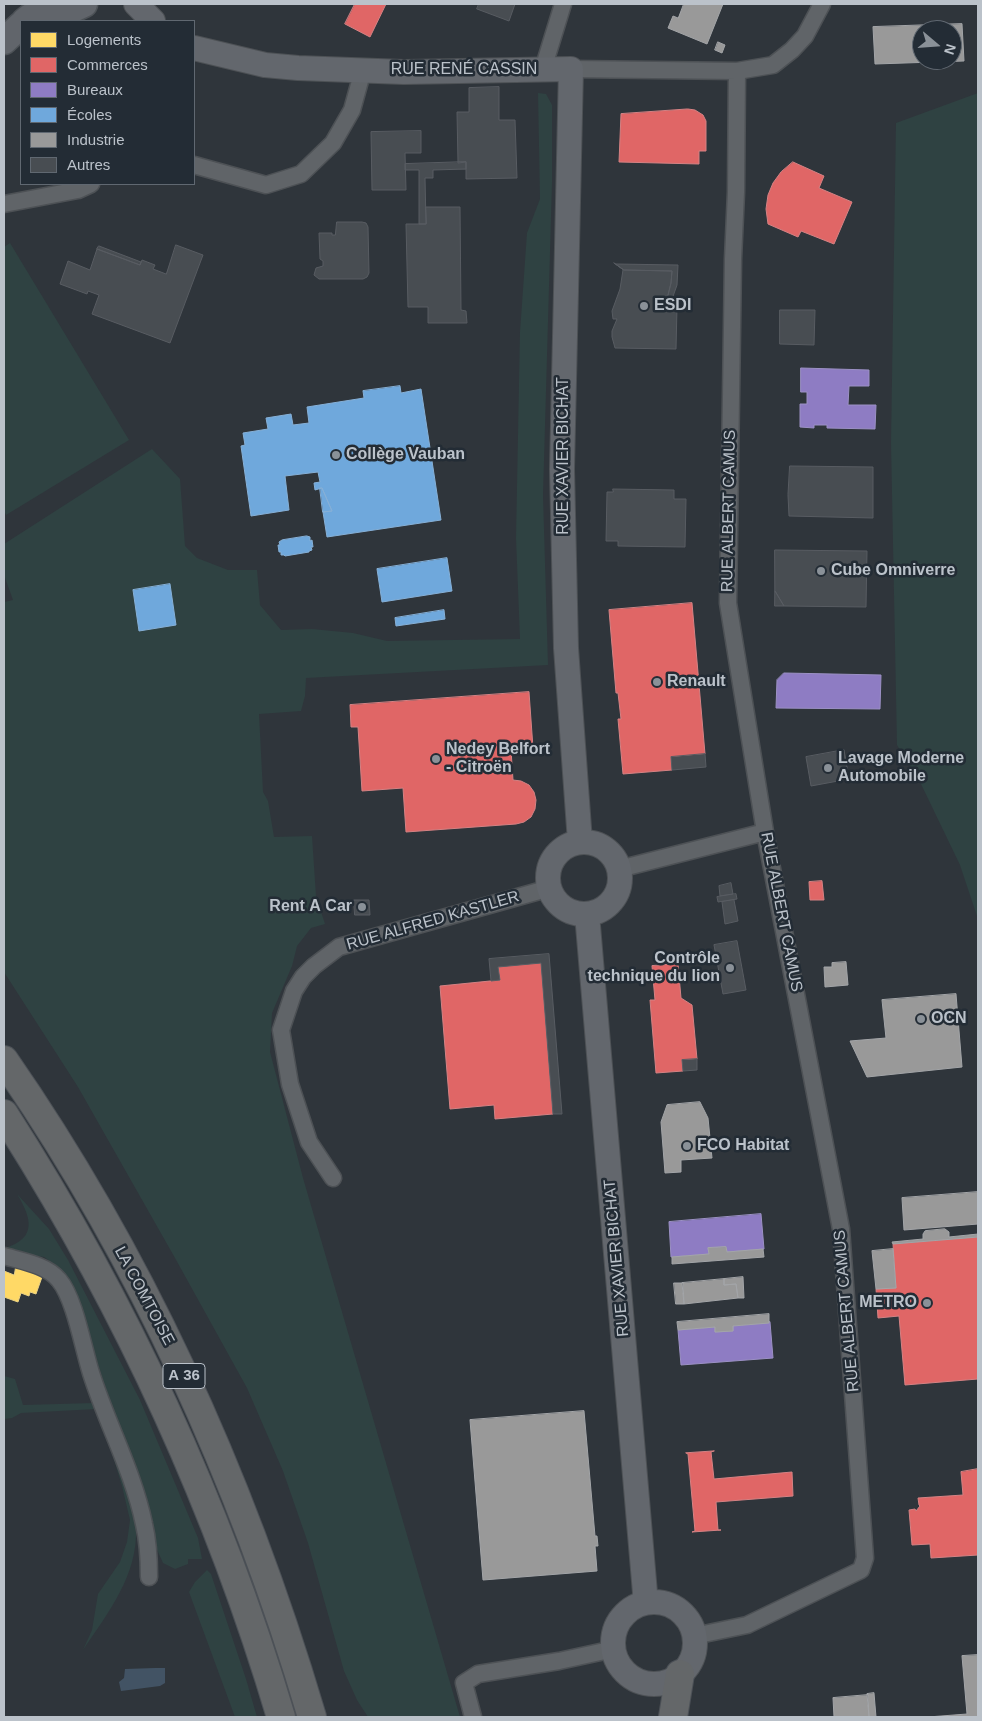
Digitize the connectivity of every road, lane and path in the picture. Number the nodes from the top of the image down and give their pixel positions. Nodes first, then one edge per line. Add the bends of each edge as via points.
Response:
1 (52, 4) edge
2 (84, 4) edge
3 (103, 4) edge
4 (136, 4) edge
5 (563, 4) edge
6 (822, 4) edge
7 (26, 20) edge
8 (49, 20) edge
9 (80, 20) edge
10 (152, 20) edge
11 (20, 26) edge
12 (20, 33) edge
13 (20, 40) edge
14 (4, 41) edge
15 (195, 48) edge
16 (543, 69) junction
17 (571, 69) junction
18 (363, 70) junction
19 (736, 71) junction
20 (195, 165) edge
21 (89, 185) edge
22 (4, 204) edge
23 (765, 832) junction
24 (580, 842) junction
25 (619, 868) junction
26 (550, 888) junction
27 (588, 914) junction
28 (4, 1060) edge
29 (4, 1114) edge
30 (333, 1178) dead end
31 (4, 1256) edge
32 (149, 1577) dead end
33 (644, 1603) junction
34 (694, 1636) junction
35 (614, 1649) junction
36 (680, 1674) junction
37 (281, 1717) edge
38 (312, 1717) edge
39 (473, 1717) edge
40 (673, 1717) edge

1 - 7 main road
2 - 8 main road
3 - 9 main road via 96,14
4 - 10 main road
5 - 16 street
6 - 19 street, RUE RENÉ CASSIN via 805,36 773,65
11 - 14 main road
12 - 14 main road
13 - 14 main road
15 - 18 main road, RUE RENÉ CASSIN via 265,65
16 - 17 main road, RUE RENÉ CASSIN
16 - 18 main road, RUE RENÉ CASSIN
17 - 19 street, RUE RENÉ CASSIN
17 - 24 main road, RUE XAVIER BICHAT via 562,470 566,648
18 - 20 street via 352,110 333,143 301,174 266,185
19 - 23 street, RUE ALBERT CAMUS via 728,603
21 - 22 street via 78,190
23 - 25 street
23 - 34 street, RUE ALBERT CAMUS via 841,1229 866,1558 861,1570 747,1625
24 - 25 main road via 604,848
24 - 26 main road via 558,853 548,876
25 - 27 main road via 617,893 610,903
26 - 27 main road via 564,908
26 - 30 street, RUE ALFRED KASTLER via 339,948 303,977 294,991 281,1030 290,1084 309,1142
27 - 33 main road, RUE XAVIER BICHAT
28 - 38 highway, LA COMTOISE / A 36 via 100,1214 198,1404 248,1525
29 - 37 highway, LA COMTOISE / A 36 via 87,1252 154,1383 223,1543
31 - 32 street via 50,1272 63,1285 69,1298 91,1374 145,1524
33 - 34 main road via 670,1605 682,1612
33 - 35 main road via 630,1609 620,1620 614,1634
34 - 36 main road via 692,1658
35 - 36 main road via 618,1662 639,1681 653,1684
35 - 39 street via 478,1674 464,1683
36 - 40 highway

